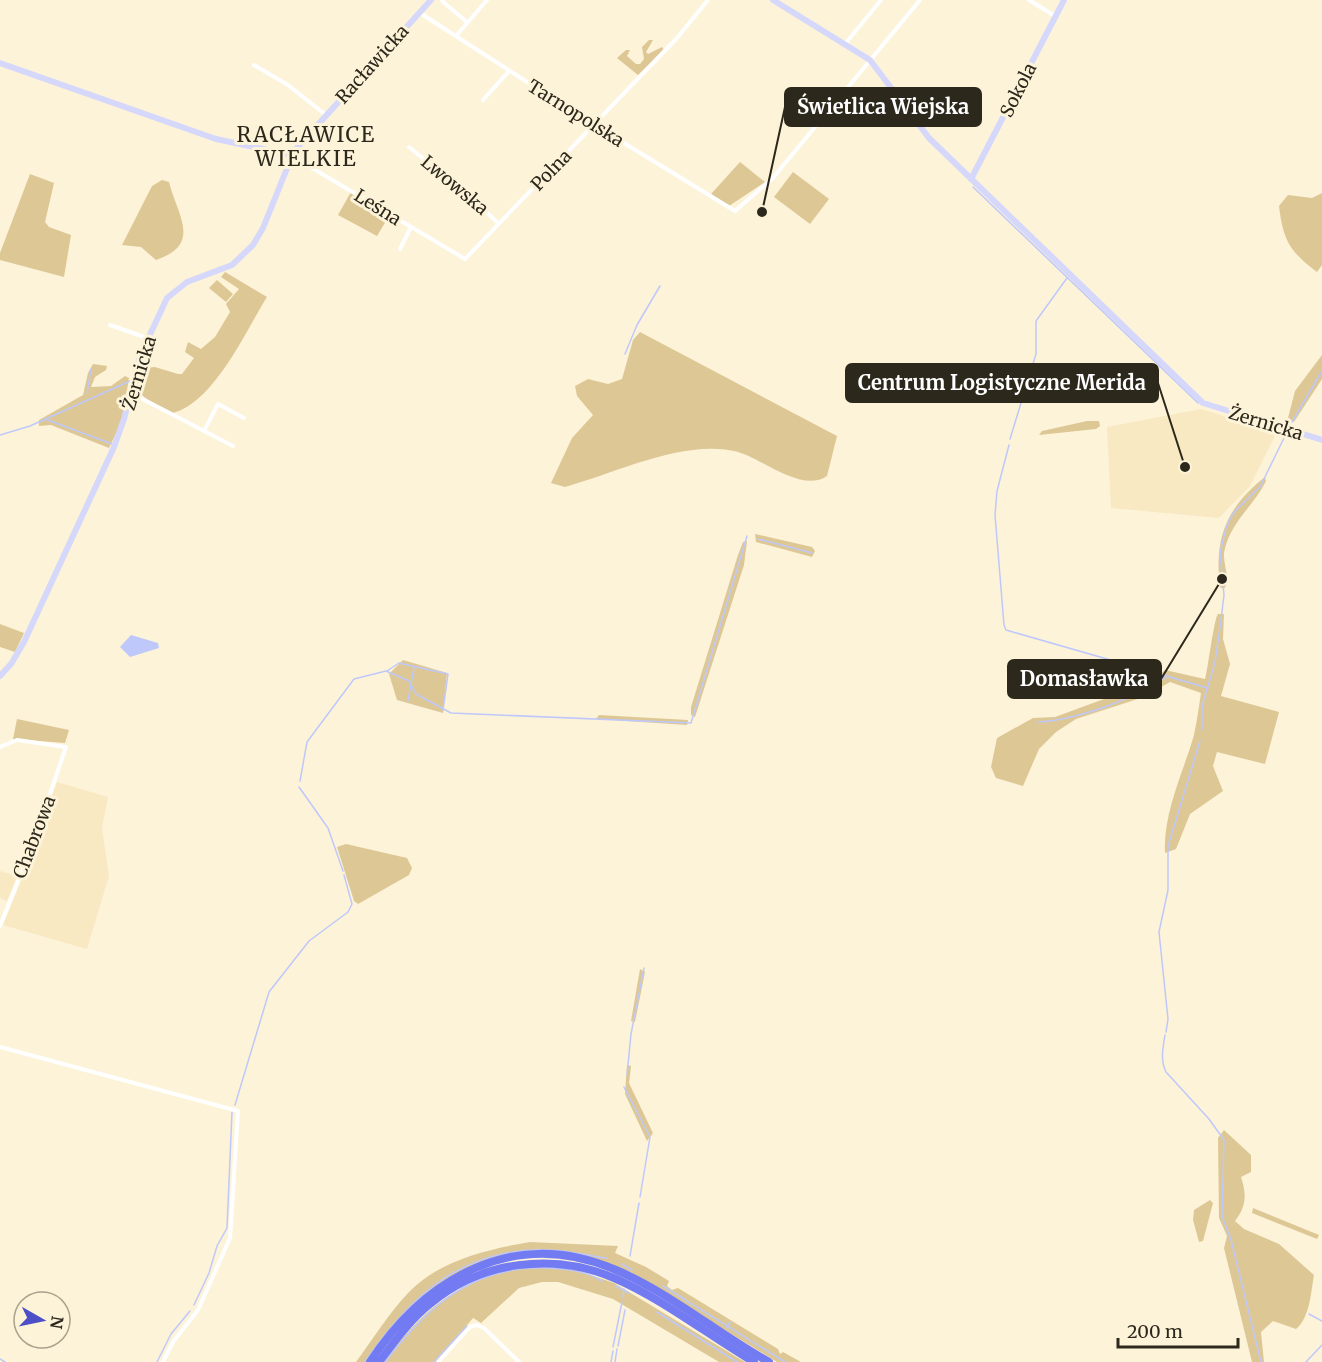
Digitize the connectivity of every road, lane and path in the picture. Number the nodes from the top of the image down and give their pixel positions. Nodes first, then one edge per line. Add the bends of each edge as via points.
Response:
1 (431, 0) edge
2 (487, 0) edge
3 (708, 0) edge
4 (773, 0) edge
5 (881, 0) edge
6 (920, 0) edge
7 (1029, 0) edge
8 (1064, 0) edge
9 (442, 1) edge
10 (420, 12) junction
11 (1055, 16) junction
12 (467, 22) junction
13 (456, 36) junction
14 (845, 44) junction
15 (870, 60) junction
16 (0, 63) edge
17 (254, 65) dead end
18 (509, 71) junction
19 (483, 100) dead end
20 (326, 115) junction
21 (594, 125) junction
22 (409, 147) dead end
23 (291, 155) junction
24 (971, 179) junction
25 (500, 224) junction
26 (411, 227) junction
27 (400, 249) dead end
28 (465, 259) joint
29 (110, 325) dead end
30 (147, 338) junction
31 (131, 393) junction
32 (244, 418) dead end
33 (204, 431) junction
34 (1322, 440) edge
35 (233, 446) dead end
36 (0, 676) edge
37 (0, 747) edge
38 (0, 926) edge
39 (0, 1047) edge
40 (766, 1361) edge
41 (164, 1362) edge
42 (370, 1362) edge
43 (379, 1362) edge
44 (438, 1362) edge
45 (519, 1362) edge
46 (753, 1362) edge

1 - 10 street, Racławicka
2 - 12 street
3 - 21 street, Polna
4 - 14 street
5 - 14 street
6 - 15 street
7 - 11 street
8 - 11 street, Sokola
9 - 12 street
10 - 13 street, Tarnopolska
10 - 20 street, Racławicka
11 - 24 street, Sokola
12 - 13 street
13 - 18 street, Tarnopolska
14 - 15 street
15 - 21 street, Tarnopolska via 772,179 735,211
15 - 24 street via 929,138
16 - 23 street via 224,141
17 - 20 street via 291,87
18 - 19 street
18 - 21 street, Tarnopolska
20 - 23 street, Racławicka
21 - 25 street, Polna
22 - 25 street, Lwowska
23 - 26 street, Leśna
23 - 30 street, Żernicka via 260,237 232,265 175,290
24 - 34 street, Żernicka via 1210,407
25 - 28 street, Polna
26 - 27 street
26 - 28 street, Leśna
29 - 30 street
30 - 31 street, Żernicka
31 - 33 street
31 - 36 street, Żernicka via 114,447 29,632
32 - 33 street via 218,404
33 - 35 street
37 - 38 street, Chabrowa via 17,740 66,747
39 - 41 street via 238,1111 230,1238 198,1310 173,1342
40 - 42 highway via 612,1268 574,1258 528,1256 478,1266 439,1287 406,1315
43 - 46 highway via 413,1319 448,1290 488,1271 541,1263 579,1266 614,1278
44 - 45 street via 470,1327 477,1325

